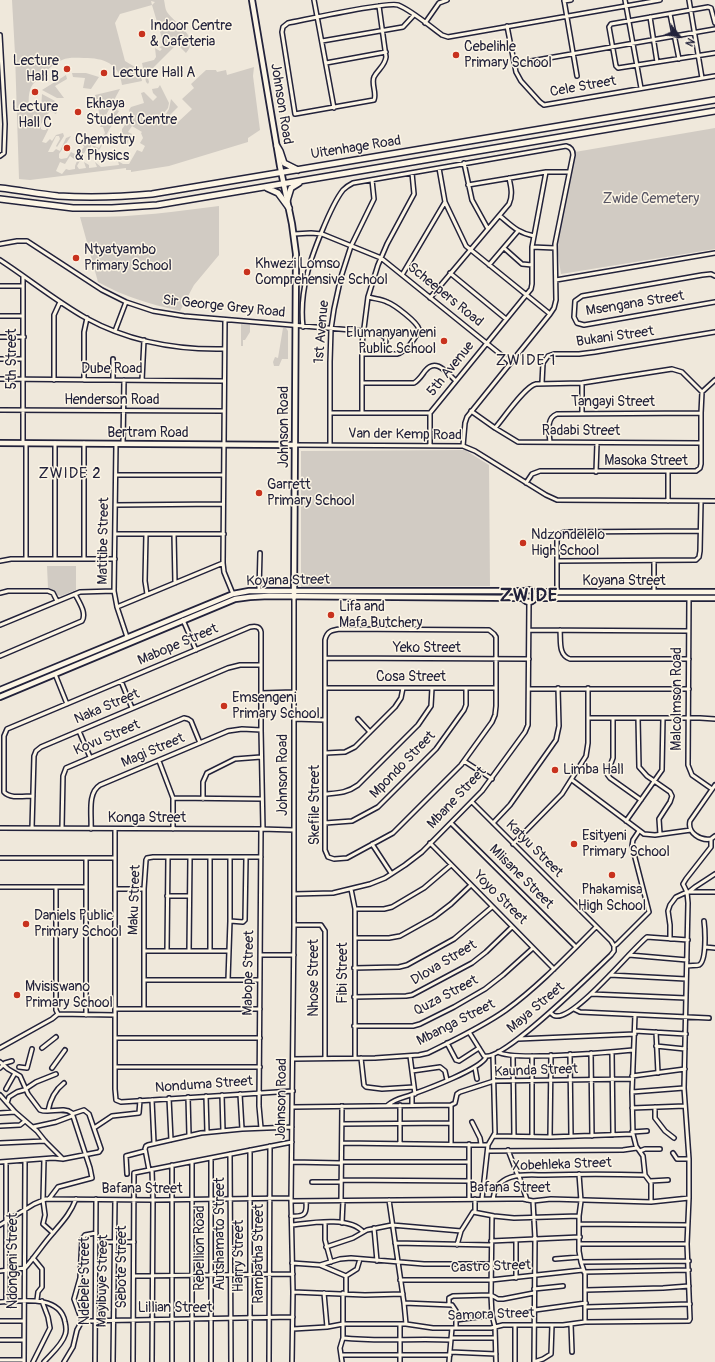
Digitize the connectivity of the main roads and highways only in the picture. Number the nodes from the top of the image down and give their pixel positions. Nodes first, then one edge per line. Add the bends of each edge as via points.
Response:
1 (252, 0) edge
2 (715, 100) edge
3 (715, 111) edge
4 (277, 146) junction
5 (298, 170) junction
6 (281, 173) junction
7 (302, 181) junction
8 (283, 184) junction
9 (0, 188) edge
10 (265, 188) junction
11 (0, 199) edge
12 (287, 201) junction
13 (289, 208) junction
14 (0, 443) edge
15 (295, 445) junction
16 (294, 591) junction
17 (524, 591) junction
18 (533, 592) junction
19 (715, 592) edge
20 (294, 597) junction
21 (522, 598) junction
22 (535, 598) junction
23 (715, 598) edge
24 (0, 690) edge
25 (0, 697) edge

1 - 4 main road, Johnson Road
2 - 5 main road, Uitenhage Road
3 - 7 main road, Uitenhage Road
4 - 5 main road via 284,163
4 - 6 main road, Johnson Road
5 - 6 main road, Uitenhage Road
6 - 8 main road, Johnson Road
6 - 9 main road, Uitenhage Road via 165,193 126,196 57,196
7 - 8 main road, Uitenhage Road
7 - 12 main road via 291,188
8 - 10 main road, Uitenhage Road
8 - 12 main road, Johnson Road
10 - 11 main road, Uitenhage Road via 157,205 112,208 60,207
10 - 13 main road via 278,193
12 - 13 main road, Johnson Road
13 - 15 main road, Johnson Road via 296,262
14 - 15 main road, Bertram Road
15 - 16 main road, Johnson Road
16 - 17 main road, Koyana Street
16 - 20 main road, Johnson Road
16 - 24 main road, Koyana Street via 233,594
17 - 18 main road, Koyana Street
17 - 21 main road
18 - 19 main road, Koyana Street
18 - 22 main road
20 - 21 main road, Koyana Street
20 - 25 main road, Koyana Street via 255,596 235,599
21 - 22 main road, Koyana Street via 529,602
22 - 23 main road, Koyana Street

